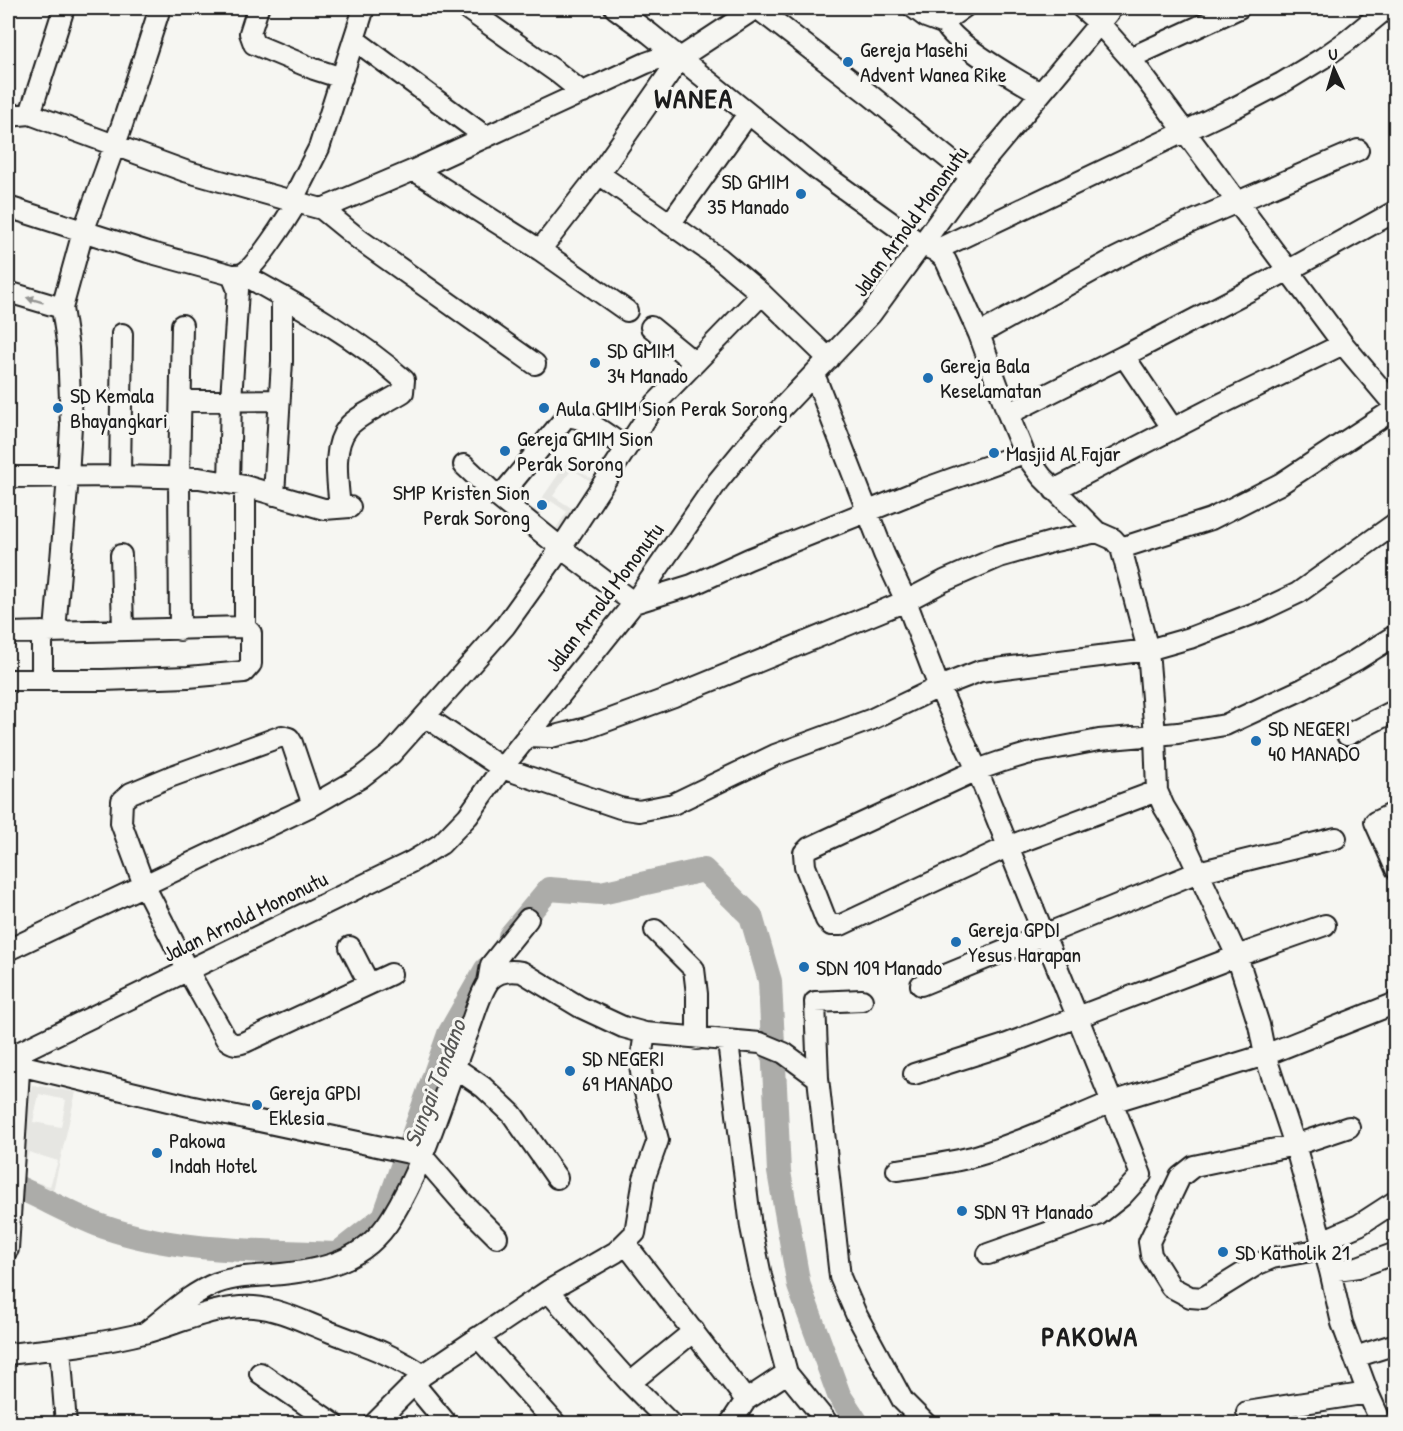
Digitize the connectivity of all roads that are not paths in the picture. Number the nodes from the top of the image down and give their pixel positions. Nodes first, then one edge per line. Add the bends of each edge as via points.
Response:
1 (64, 8) edge
2 (160, 8) edge
3 (258, 8) edge
4 (364, 8) edge
5 (466, 8) edge
6 (615, 8) edge
7 (757, 8) edge
8 (914, 8) edge
9 (963, 8) edge
10 (1082, 8) edge
11 (1112, 8) edge
12 (1239, 8) edge
13 (1387, 8) edge
14 (735, 14) edge
15 (1099, 23) junction
16 (945, 24) junction
17 (355, 40) junction
18 (677, 56) junction
19 (1130, 58) junction
20 (342, 78) junction
21 (583, 93) junction
22 (1040, 93) junction
23 (30, 114) junction
24 (748, 114) junction
25 (8, 116) edge
26 (1184, 132) junction
27 (486, 137) junction
28 (115, 146) junction
29 (1358, 150) dead end
30 (414, 170) junction
31 (599, 174) junction
32 (971, 177) junction
33 (1237, 201) junction
34 (294, 202) junction
35 (8, 207) edge
36 (322, 209) junction
37 (1395, 211) edge
38 (670, 224) junction
39 (84, 232) junction
40 (929, 248) junction
41 (540, 250) junction
42 (1289, 270) junction
43 (237, 274) junction
44 (8, 292) edge
45 (762, 294) junction
46 (282, 296) junction
47 (62, 308) junction
48 (627, 311) dead end
49 (182, 325) dead end
50 (651, 327) dead end
51 (122, 333) dead end
52 (979, 334) junction
53 (1343, 344) junction
54 (1124, 356) junction
55 (829, 359) junction
56 (695, 363) junction
57 (535, 364) dead end
58 (814, 374) junction
59 (231, 400) junction
60 (279, 400) junction
61 (181, 401) junction
62 (1395, 408) edge
63 (1008, 414) junction
64 (1173, 429) junction
65 (626, 448) junction
66 (1024, 453) junction
67 (464, 465) dead end
68 (120, 476) junction
69 (8, 477) edge
70 (68, 477) junction
71 (179, 478) junction
72 (237, 484) junction
73 (1054, 490) junction
74 (274, 495) junction
75 (499, 498) junction
76 (867, 512) junction
77 (1395, 523) edge
78 (1097, 532) junction
79 (561, 548) junction
80 (1121, 548) junction
81 (122, 555) dead end
82 (906, 601) junction
83 (634, 603) junction
84 (245, 627) junction
85 (123, 630) junction
86 (180, 630) junction
87 (49, 632) junction
88 (8, 633) edge
89 (1395, 635) edge
90 (1148, 650) junction
91 (42, 679) junction
92 (8, 680) edge
93 (939, 687) junction
94 (1395, 710) edge
95 (426, 717) junction
96 (1155, 735) junction
97 (1347, 735) dead end
98 (527, 736) junction
99 (502, 768) junction
100 (977, 770) junction
101 (1157, 791) junction
102 (313, 805) junction
103 (1395, 812) edge
104 (1336, 838) dead end
105 (1007, 847) junction
106 (1395, 869) edge
107 (1197, 872) junction
108 (144, 885) junction
109 (528, 919) dead end
110 (1325, 925) dead end
111 (655, 930) dead end
112 (1043, 934) junction
113 (350, 947) dead end
114 (8, 950) edge
115 (1237, 956) junction
116 (188, 971) junction
117 (392, 974) dead end
118 (488, 982) junction
119 (369, 984) junction
120 (921, 985) dead end
121 (862, 999) dead end
122 (1395, 1003) edge
123 (1077, 1018) junction
124 (645, 1033) junction
125 (697, 1039) junction
126 (728, 1042) junction
127 (1264, 1055) junction
128 (16, 1058) edge
129 (454, 1067) junction
130 (914, 1074) dead end
131 (818, 1077) junction
132 (1112, 1102) junction
133 (1349, 1127) dead end
134 (1295, 1145) junction
135 (414, 1154) junction
136 (897, 1170) dead end
137 (557, 1178) dead end
138 (1395, 1201) edge
139 (9, 1202) edge
140 (497, 1237) dead end
141 (625, 1243) junction
142 (1321, 1245) junction
143 (8, 1249) edge
144 (1395, 1253) edge
145 (988, 1254) dead end
146 (1330, 1271) junction
147 (548, 1291) junction
148 (694, 1331) junction
149 (146, 1332) junction
150 (478, 1337) junction
151 (1395, 1344) edge
152 (60, 1348) junction
153 (8, 1354) edge
154 (1355, 1356) junction
155 (260, 1372) dead end
156 (787, 1373) junction
157 (418, 1379) junction
158 (630, 1383) junction
159 (1368, 1393) junction
160 (746, 1400) junction
161 (1247, 1412) dead end
162 (826, 1421) dead end
163 (66, 1424) edge
164 (334, 1424) edge
165 (375, 1424) edge
166 (447, 1424) edge
167 (556, 1424) edge
168 (671, 1424) edge
169 (730, 1424) edge
170 (926, 1424) edge
171 (1382, 1424) edge

1 - 23 street
2 - 28 street
3 - 20 street via 250,33 254,44
4 - 17 street
5 - 21 street
6 - 18 street
7 - 14 street
7 - 32 street
8 - 16 street
9 - 16 street
10 - 15 street
11 - 15 street, Jalan Arnold Mononutu
12 - 19 street
13 - 26 street via 1304,70
14 - 18 street
15 - 19 street
15 - 22 street, Jalan Arnold Mononutu
16 - 22 street via 961,42
17 - 20 street
17 - 27 street
18 - 21 street via 646,63
18 - 24 street
18 - 31 street
19 - 26 street
20 - 34 street via 319,148
21 - 27 street
22 - 32 street, Jalan Arnold Mononutu
23 - 25 street
23 - 28 street
24 - 38 street
24 - 40 street via 818,170
26 - 33 street
26 - 40 street
27 - 30 street
28 - 34 street
28 - 39 street
29 - 33 street
30 - 36 street
30 - 41 street
31 - 38 street
31 - 41 street
32 - 40 street, Jalan Arnold Mononutu
33 - 42 street
33 - 52 street via 1116,258
34 - 36 street
34 - 43 street via 252,266
35 - 39 street
36 - 57 street
37 - 42 street
38 - 45 street
39 - 43 street via 194,266
39 - 47 street
40 - 52 street via 946,261
40 - 55 street, Jalan Arnold Mononutu
41 - 48 street
42 - 53 street
42 - 54 street
43 - 46 street
43 - 59 street
47 -> 44 street
45 - 55 street
45 - 56 street
46 - 60 street
46 - 74 street via 385,363 404,380 404,392 349,426 340,441 337,463 345,508 314,507
47 - 70 street via 71,391
49 - 61 street
50 - 56 street
51 - 68 street
52 - 63 street
53 - 62 street
53 - 64 street
54 - 63 street
54 - 64 street
55 - 58 street, Jalan Arnold Mononutu
56 - 65 street via 656,403
58 - 76 street
58 - 83 street, Jalan Arnold Mononutu via 718,481
59 - 60 street
59 - 61 street
59 - 72 street
60 - 74 street
61 - 71 street
62 - 80 street via 1280,484 1211,519
63 - 66 street
64 - 73 street
65 - 75 street via 582,419 569,416
65 - 79 street
66 - 73 street
66 - 76 street
67 - 75 street
68 - 70 street
68 - 71 street
69 - 70 street
70 - 87 street
71 - 72 street
71 - 86 street
72 - 74 street
72 - 84 street
73 - 78 street
75 - 79 street
76 - 82 street
76 - 83 street via 692,585
77 - 90 street via 1298,593 1218,628
78 - 80 street via 1113,539
78 - 82 street via 999,557
79 - 83 street
79 - 95 street via 505,626
80 - 90 street
81 - 85 street
82 - 93 street
82 - 98 street via 587,728 551,737
83 - 98 street, Jalan Arnold Mononutu
84 - 86 street
84 - 91 street via 251,633 251,664 244,672 135,679
85 - 86 street
85 - 87 street
87 - 88 street
87 - 91 street
89 - 96 street via 1346,666 1246,717 1225,725
90 - 93 street via 980,671
90 - 96 street
91 - 92 street
93 - 99 street via 870,720 775,754 673,804 654,809 620,808
93 - 100 street
94 - 97 street
95 - 99 street
95 - 102 street via 391,754 360,778
96 - 100 street via 1100,740 1027,754
96 - 101 street
98 - 99 street, Jalan Arnold Mononutu
99 - 116 street, Jalan Arnold Mononutu via 468,816 427,854
100 - 105 street
100 - 105 street via 806,850 805,866 818,901 826,920 831,925 841,925
101 - 105 street
101 - 107 street
102 - 108 street
102 - 108 street via 292,743 282,736 131,794 122,801 121,823
103 - 106 street via 1375,822
104 - 107 street
105 - 112 street
107 - 112 street
107 - 115 street
108 - 114 street
108 - 116 street
109 - 118 street via 491,965
110 - 115 street
111 - 125 street via 694,969
112 - 120 street
112 - 123 street
113 - 119 street
115 - 123 street
115 - 127 street via 1259,1025
116 - 119 street via 225,1039 237,1045
116 - 128 street, Jalan Arnold Mononutu
117 - 119 street
118 - 124 street via 502,972 522,972 580,1006
118 - 129 street
121 - 131 street via 815,1002
122 - 127 street
123 - 130 street
123 - 132 street
124 - 125 street
124 - 141 street via 640,1065 658,1140 644,1179 635,1233
125 - 126 street
126 - 131 street via 760,1043 784,1053
126 - 156 street via 751,1227
127 - 132 street
127 - 134 street
128 - 135 street via 189,1106
128 - 139 street
129 - 135 street
129 - 137 street via 512,1114
131 - 170 street via 840,1277 903,1401
132 - 136 street via 978,1155
132 - 145 street via 1141,1175 1098,1215
133 - 134 street
134 - 142 street
134 - 142 street via 1194,1166 1183,1172 1149,1242 1151,1255 1171,1287 1190,1297 1203,1298 1258,1264
135 - 140 street
135 - 149 street via 390,1220 376,1240 357,1254 312,1271 217,1283
138 - 142 street
139 - 143 street
141 - 147 street
141 - 148 street
142 - 146 street
144 - 146 street via 1358,1267
146 - 154 street via 1342,1323
147 - 150 street
147 - 158 street
148 - 158 street
148 - 160 street
149 - 152 street
149 - 157 street via 211,1312 255,1307 277,1311 393,1356
150 - 157 street
150 - 167 street
151 - 154 street
152 - 153 street
152 - 163 street
154 - 159 street
155 - 164 street
156 - 160 street
156 - 162 street
157 - 165 street
157 - 166 street
158 - 168 street
159 - 161 street
159 - 171 street
160 - 169 street

